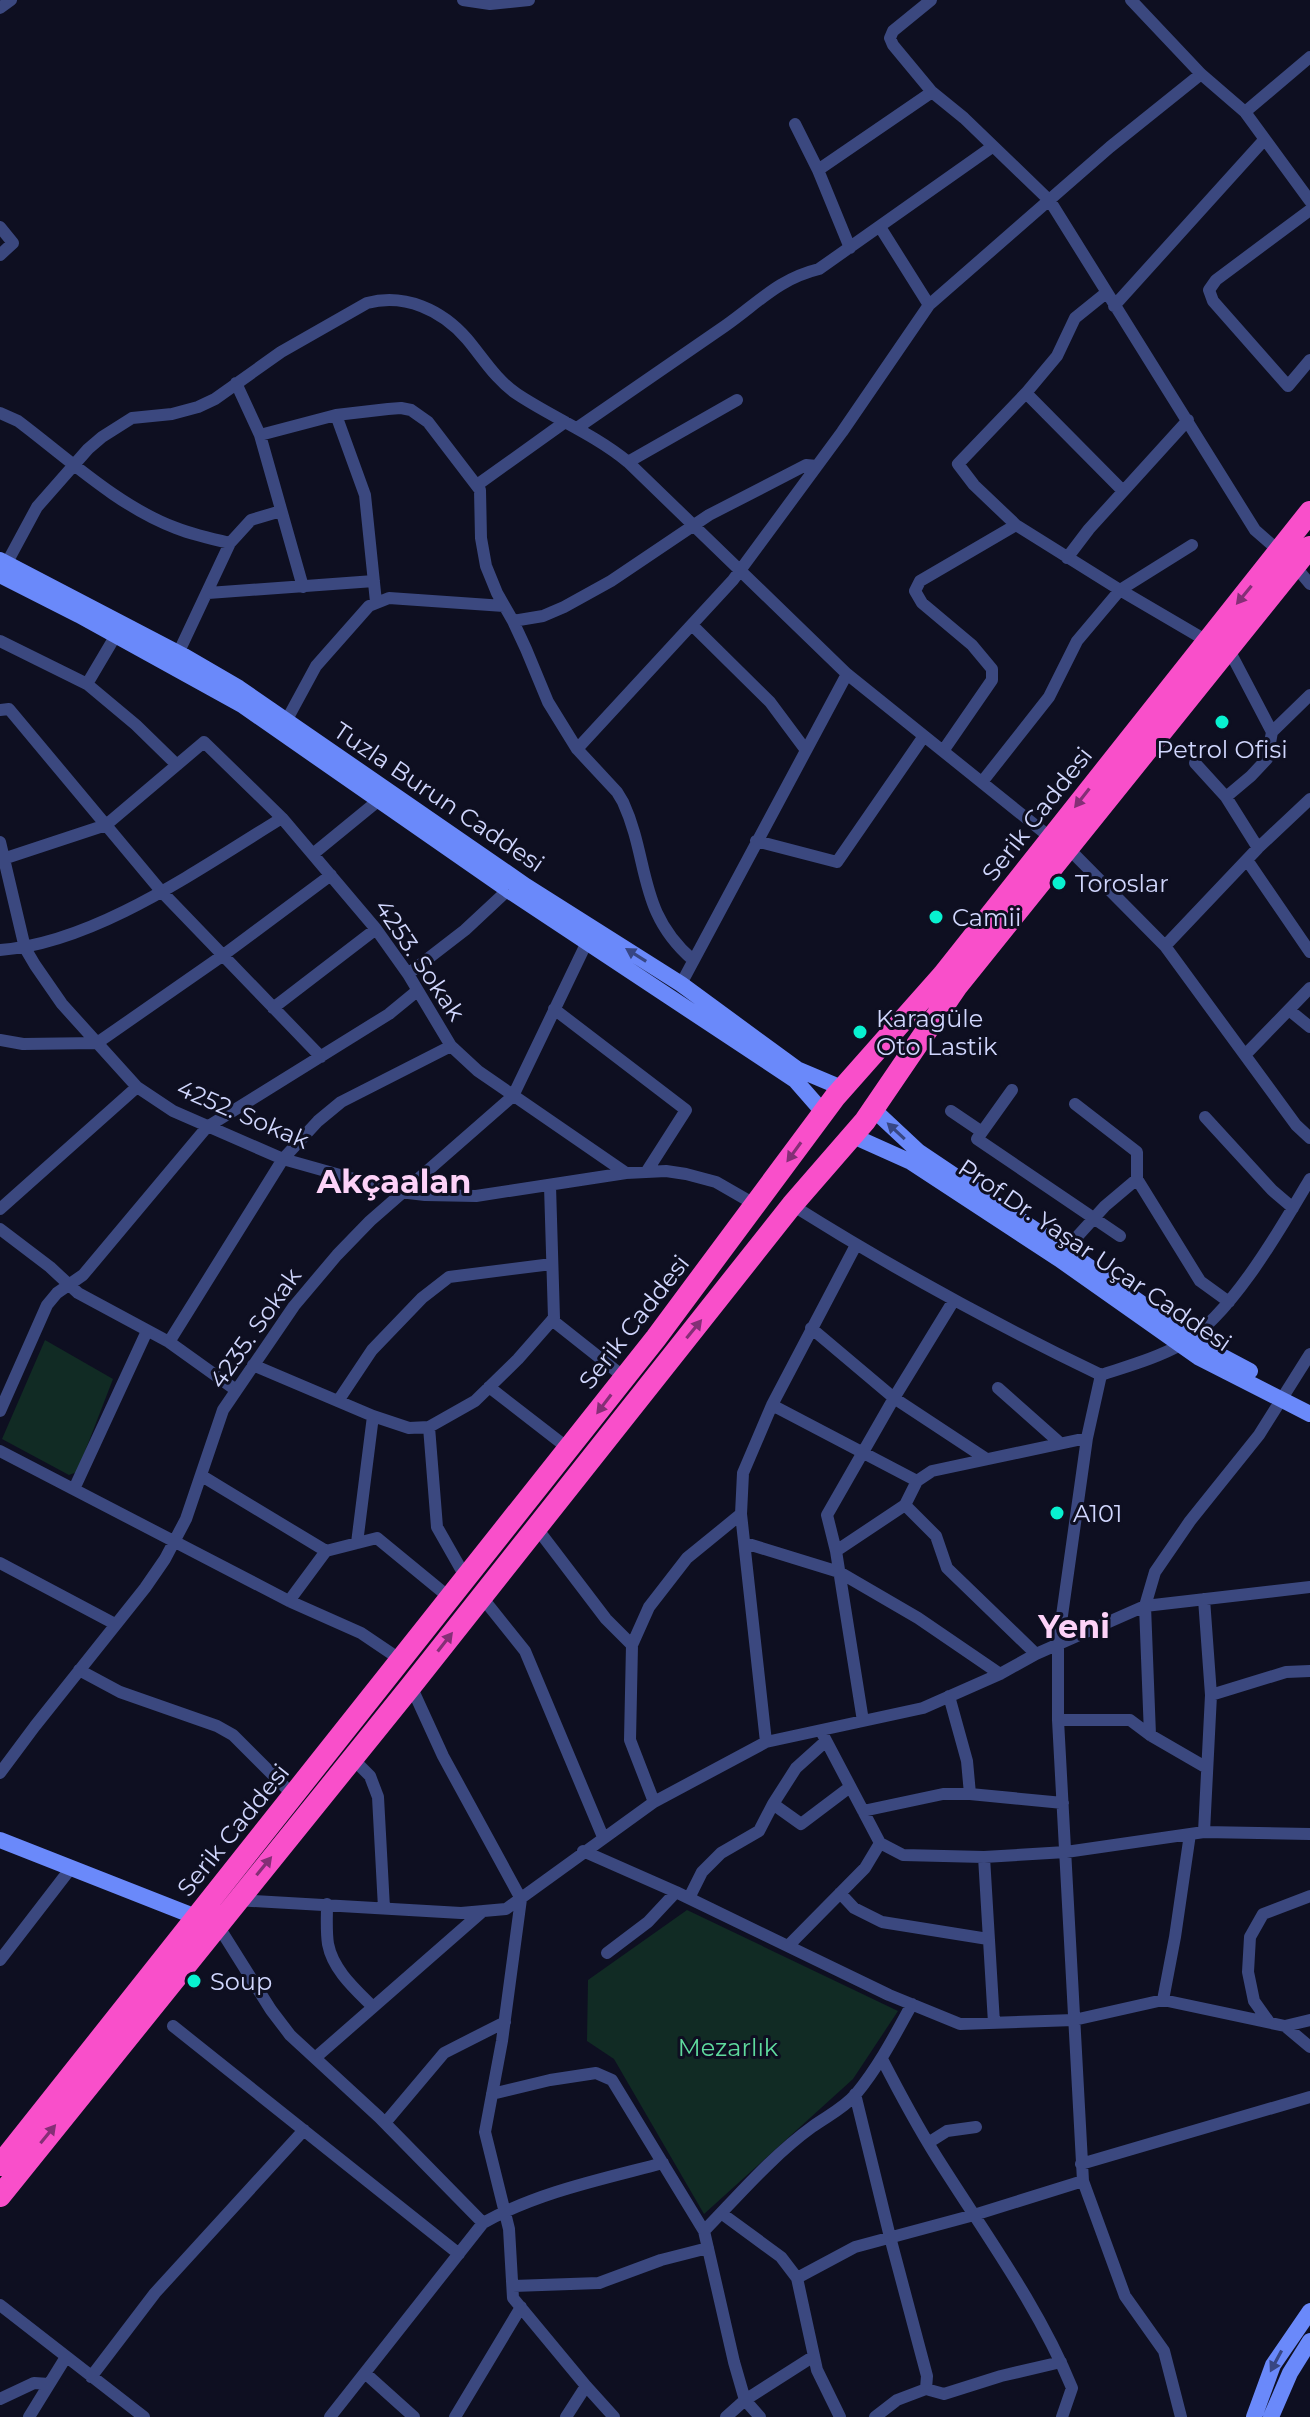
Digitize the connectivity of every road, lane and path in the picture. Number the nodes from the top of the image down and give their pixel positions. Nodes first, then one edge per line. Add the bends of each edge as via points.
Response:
1 (11, 0) edge
2 (463, 0) edge
3 (529, 0) edge
4 (931, 0) edge
5 (1131, 0) edge
6 (0, 8) edge
7 (1310, 57) edge
8 (1201, 74) junction
9 (932, 92) junction
10 (1245, 112) junction
11 (795, 124) dead end
12 (1264, 140) junction
13 (992, 147) junction
14 (818, 170) junction
15 (1050, 201) junction
16 (1310, 201) edge
17 (1310, 210) edge
18 (0, 227) edge
19 (880, 227) junction
20 (850, 248) junction
21 (0, 255) edge
22 (1106, 293) junction
23 (929, 305) junction
24 (1114, 306) junction
25 (1310, 360) edge
26 (236, 383) junction
27 (1026, 393) junction
28 (737, 400) dead end
29 (0, 413) edge
30 (336, 415) junction
31 (1188, 420) junction
32 (571, 425) junction
33 (260, 435) junction
34 (628, 462) junction
35 (75, 464) junction
36 (817, 466) junction
37 (477, 485) junction
38 (1123, 491) junction
39 (281, 511) junction
40 (1310, 512) edge
41 (1016, 525) junction
42 (694, 527) junction
43 (230, 543) junction
44 (1192, 545) dead end
45 (1310, 547) edge
46 (1067, 558) junction
47 (1287, 559) junction
48 (739, 569) junction
49 (1, 570) edge
50 (374, 581) junction
51 (1310, 584) edge
52 (303, 587) junction
53 (1120, 590) junction
54 (208, 593) junction
55 (376, 602) junction
56 (504, 606) junction
57 (513, 621) junction
58 (693, 626) junction
59 (116, 635) junction
60 (0, 641) edge
61 (1207, 641) junction
62 (1229, 650) junction
63 (175, 660) junction
64 (847, 674) junction
65 (87, 684) junction
66 (1310, 695) edge
67 (0, 710) edge
68 (283, 726) junction
69 (1272, 732) junction
70 (924, 736) junction
71 (577, 749) junction
72 (805, 749) junction
73 (943, 751) junction
74 (1195, 763) dead end
75 (177, 765) junction
76 (982, 782) junction
77 (1226, 797) junction
78 (1310, 799) edge
79 (379, 800) junction
80 (282, 818) junction
81 (106, 825) junction
82 (756, 841) junction
83 (1060, 844) junction
84 (1258, 848) junction
85 (1, 850) edge
86 (313, 854) junction
87 (1247, 860) junction
88 (331, 875) junction
89 (508, 890) junction
90 (161, 891) junction
91 (376, 929) junction
92 (587, 942) junction
93 (1165, 946) junction
94 (25, 948) junction
95 (0, 950) edge
96 (1310, 952) edge
97 (222, 956) junction
98 (693, 960) junction
99 (408, 974) junction
100 (681, 984) junction
101 (1310, 988) edge
102 (417, 991) junction
103 (273, 1008) junction
104 (554, 1009) junction
105 (1289, 1010) junction
106 (1310, 1027) edge
107 (0, 1040) edge
108 (97, 1043) junction
109 (451, 1046) junction
110 (1245, 1055) junction
111 (321, 1057) junction
112 (137, 1087) junction
113 (842, 1088) junction
114 (1012, 1090) dead end
115 (513, 1096) junction
116 (1075, 1104) dead end
117 (873, 1109) junction
118 (951, 1111) dead end
119 (823, 1112) junction
120 (1205, 1117) dead end
121 (207, 1127) junction
122 (982, 1132) junction
123 (853, 1136) junction
124 (1310, 1138) edge
125 (283, 1159) junction
126 (647, 1171) junction
127 (626, 1173) junction
128 (1137, 1179) junction
129 (1310, 1179) edge
130 (550, 1186) junction
131 (400, 1192) junction
132 (756, 1205) junction
133 (792, 1205) junction
134 (1293, 1208) junction
135 (0, 1209) edge
136 (1094, 1219) junction
137 (0, 1229) edge
138 (1120, 1236) dead end
139 (856, 1245) junction
140 (1065, 1250) junction
141 (552, 1264) junction
142 (69, 1285) junction
143 (954, 1300) junction
144 (1229, 1302) junction
145 (552, 1320) junction
146 (811, 1328) junction
147 (147, 1331) junction
148 (169, 1342) junction
149 (1185, 1342) junction
150 (1310, 1354) edge
151 (253, 1365) junction
152 (1101, 1375) junction
153 (0, 1376) edge
154 (624, 1377) junction
155 (12, 1386) junction
156 (489, 1387) junction
157 (998, 1388) dead end
158 (236, 1390) junction
159 (1285, 1395) junction
160 (894, 1398) junction
161 (338, 1401) junction
162 (772, 1405) junction
163 (0, 1411) edge
164 (1310, 1414) edge
165 (373, 1416) junction
166 (429, 1427) junction
167 (1087, 1438) junction
168 (1060, 1443) junction
169 (569, 1449) junction
170 (0, 1451) edge
171 (863, 1451) junction
172 (985, 1458) junction
173 (202, 1476) junction
174 (917, 1481) junction
175 (74, 1489) junction
176 (905, 1505) junction
177 (741, 1514) junction
178 (536, 1527) junction
179 (174, 1542) junction
180 (357, 1543) junction
181 (745, 1543) junction
182 (326, 1551) junction
183 (836, 1551) junction
184 (0, 1563) edge
185 (839, 1572) junction
186 (466, 1578) junction
187 (1310, 1587) edge
188 (481, 1596) junction
189 (450, 1598) junction
190 (1204, 1599) junction
191 (289, 1601) junction
192 (1145, 1606) junction
193 (115, 1624) junction
194 (1058, 1644) junction
195 (632, 1645) junction
196 (1036, 1654) junction
197 (401, 1660) junction
198 (79, 1670) junction
199 (1310, 1671) edge
200 (1000, 1674) junction
201 (411, 1686) junction
202 (1211, 1695) junction
203 (949, 1696) junction
204 (1058, 1720) junction
205 (863, 1721) junction
206 (1150, 1735) junction
207 (823, 1736) junction
208 (766, 1742) junction
209 (352, 1758) junction
210 (1207, 1768) junction
211 (0, 1773) edge
212 (850, 1787) junction
213 (970, 1794) junction
214 (294, 1796) junction
215 (654, 1802) junction
216 (1063, 1803) junction
217 (773, 1804) junction
218 (863, 1811) junction
219 (1197, 1833) junction
220 (1310, 1834) edge
221 (603, 1837) junction
222 (0, 1840) edge
223 (880, 1843) junction
224 (583, 1851) junction
225 (1066, 1852) junction
226 (984, 1857) junction
227 (71, 1868) junction
228 (676, 1892) junction
229 (840, 1893) junction
230 (1310, 1896) edge
231 (689, 1898) junction
232 (521, 1899) junction
233 (236, 1900) junction
234 (327, 1904) junction
235 (384, 1908) junction
236 (483, 1911) junction
237 (207, 1920) junction
238 (988, 1939) junction
239 (788, 1946) junction
240 (607, 1953) dead end
241 (0, 1960) edge
242 (1163, 2000) junction
243 (912, 2004) junction
244 (373, 2007) junction
245 (1074, 2020) junction
246 (1310, 2020) edge
247 (505, 2022) junction
248 (1269, 2022) junction
249 (994, 2023) junction
250 (173, 2026) dead end
251 (1285, 2026) junction
252 (1310, 2047) edge
253 (315, 2058) junction
254 (882, 2059) junction
255 (492, 2094) junction
256 (855, 2094) junction
257 (1310, 2097) edge
258 (385, 2123) junction
259 (976, 2127) dead end
260 (304, 2130) junction
261 (928, 2143) junction
262 (4, 2152) edge
263 (663, 2163) junction
264 (1081, 2164) junction
265 (1083, 2181) junction
266 (0, 2196) edge
267 (505, 2211) junction
268 (721, 2213) junction
269 (974, 2215) junction
270 (483, 2223) junction
271 (704, 2231) junction
272 (890, 2237) junction
273 (708, 2248) junction
274 (459, 2254) junction
275 (797, 2278) junction
276 (513, 2286) junction
277 (0, 2305) edge
278 (521, 2307) junction
279 (1310, 2311) edge
280 (1310, 2341) edge
281 (814, 2356) junction
282 (66, 2357) junction
283 (1061, 2362) junction
284 (1303, 2364) edge
285 (365, 2373) junction
286 (91, 2377) junction
287 (49, 2384) junction
288 (586, 2386) junction
289 (926, 2389) junction
290 (0, 2399) edge
291 (745, 2400) junction
292 (29, 2417) edge
293 (144, 2417) edge
294 (330, 2417) edge
295 (414, 2417) edge
296 (455, 2417) edge
297 (566, 2417) edge
298 (614, 2417) edge
299 (726, 2417) edge
300 (760, 2417) edge
301 (840, 2417) edge
302 (875, 2417) edge
303 (1062, 2417) edge
304 (1181, 2417) edge
305 (1254, 2417) edge
306 (1271, 2417) edge

1 - 6 street
2 - 3 street
4 - 9 street via 890,38
5 - 8 street
7 - 10 street
8 - 10 street
8 - 15 street
9 - 13 street
9 - 14 street
10 - 12 street
11 - 14 street
12 - 16 street
12 - 24 street
13 - 15 street
13 - 19 street
14 - 20 street
15 - 22 street
15 - 23 street
17 - 25 street via 1209,290 1288,386
18 - 21 street via 13,243
19 - 20 street
19 - 23 street
20 - 32 street via 819,269 776,285 745,312
22 - 24 street
22 - 27 street via 1075,318 1057,356
23 - 36 street
24 - 31 street
26 - 32 street via 367,303 396,299 423,307 454,327 506,386
26 - 33 street
26 - 35 street via 187,412 132,418 102,437
27 - 38 street
27 - 41 street via 958,464
28 - 34 street
29 - 35 street
30 - 33 street
30 - 37 street via 411,410 428,422
30 - 50 street via 365,495
31 - 38 street
31 - 47 street via 1255,530
32 - 34 street
32 - 37 street
33 - 39 street
34 - 42 street
35 - 43 street via 114,494 175,528
35 - 49 street via 37,507
36 - 42 street via 806,465
36 - 48 street
37 - 56 street via 483,551
38 - 46 street
39 - 43 street via 251,520
39 - 52 street
40 - 47 highway, Serik Caddesi
41 - 46 street
41 - 73 street via 920,581 915,591 992,669 992,680
42 - 48 street
42 - 57 street via 564,607
43 - 54 street
44 - 53 street
45 - 47 highway, Serik Caddesi
46 - 53 street
47 - 51 street
47 -> 61 highway, Serik Caddesi
47 - 62 highway, Serik Caddesi
48 - 58 street
48 - 64 street
49 - 59 main road, Tuzla Burun Caddesi
49 - 63 main road, Tuzla Burun Caddesi
50 - 52 street
50 - 55 street
52 - 54 street
53 - 61 street
53 - 76 street via 1077,641 1049,697
54 - 63 street
55 - 56 street via 389,598
55 - 68 street via 316,666
56 - 57 street
57 - 71 street via 548,702
58 - 71 street
58 - 72 street via 770,702
59 - 63 main road, Tuzla Burun Caddesi
59 - 65 street
60 - 65 street
61 -> 83 highway, Serik Caddesi
62 - 69 street
62 - 83 highway, Serik Caddesi
63 - 68 main road, Tuzla Burun Caddesi
64 - 70 street
64 - 72 street
65 - 75 street
66 - 69 street
67 - 81 street via 9,709
68 - 79 main road, Tuzla Burun Caddesi
100 -> 68 main road, Tuzla Burun Caddesi
69 - 77 street via 1267,759
70 - 73 street
70 - 82 street via 837,862
71 - 98 street via 623,802 658,918
72 - 82 street
73 - 76 street
74 - 77 street
75 - 80 street, 4253. Sokak via 204,742
75 - 81 street
76 - 83 street
77 - 84 street
78 - 84 street
79 - 86 street
79 - 89 main road, Tuzla Burun Caddesi
80 - 86 street, 4253. Sokak
80 - 90 street
81 - 85 street
81 - 90 street
82 - 98 street
83 - 93 street
83 - 113 highway, Serik Caddesi
83 - 117 highway, Serik Caddesi
84 - 87 street
85 - 94 street, 4252. Sokak
86 - 88 street, 4253. Sokak
87 - 93 street
87 - 96 street
88 - 91 street, 4253. Sokak
88 - 97 street
89 - 92 main road, Tuzla Burun Caddesi
89 - 99 street
90 - 94 street via 78,933
90 - 97 street
91 - 99 street, 4253. Sokak
91 - 103 street
92 - 104 street, 4235. Sokak
92 - 119 main road, Tuzla Burun Caddesi via 795,1080
93 - 110 street
94 - 95 street
94 - 108 street, 4252. Sokak
97 - 103 street
97 - 108 street
98 - 100 street
99 - 102 street, 4253. Sokak
100 - 113 main road, Tuzla Burun Caddesi via 797,1069
101 - 105 street
102 - 109 street, 4253. Sokak
102 - 111 street
103 - 111 street
104 - 115 street, 4235. Sokak
104 - 126 street via 686,1110
105 - 106 street
105 - 110 street
107 - 108 street
108 - 112 street, 4252. Sokak
109 - 115 street, 4253. Sokak
109 - 125 street via 341,1102
110 - 124 street
111 - 121 street
112 - 121 street, 4252. Sokak
112 - 135 street
113 - 117 highway via 866,1098
113 - 119 highway, Serik Caddesi
114 - 122 street
115 - 127 street, 4253. Sokak
115 - 131 street, 4235. Sokak
116 - 128 street via 1137,1152
117 - 123 highway, Serik Caddesi
140 -> 117 main road via 919,1152
118 - 122 street
119 - 123 highway via 831,1126
119 -> 132 highway, Serik Caddesi
120 - 134 street
121 - 125 street, 4252. Sokak
121 - 142 street
122 - 136 street via 977,1139
123 - 133 highway, Serik Caddesi
123 - 149 main road, Prof.Dr. Yaşar Uçar Caddesi via 911,1162
125 - 131 street, 4252. Sokak
125 - 148 street
126 - 127 street, 4252. Sokak
126 - 132 street, 4252. Sokak via 701,1177
127 - 130 street, 4252. Sokak
128 - 136 street
128 - 144 street via 1200,1281
129 - 134 street
130 - 131 street, 4252. Sokak via 476,1196
130 - 141 street
131 - 151 street, 4235. Sokak via 310,1285
132 - 154 highway, Serik Caddesi
133 - 139 street
178 -> 133 highway, Serik Caddesi
134 - 144 street
136 - 138 street
136 - 140 street
137 - 142 street
139 - 143 street
139 - 146 street
140 - 149 main road
141 - 145 street
141 - 161 street via 449,1277 372,1350
142 - 147 street
142 - 155 street via 47,1305
143 - 152 street
143 - 160 street
144 - 149 street
145 - 154 street
145 - 156 street
146 - 160 street
146 - 162 street
147 - 148 street
147 - 175 street
148 - 158 street
149 - 152 street
149 - 159 main road, Prof.Dr. Yaşar Uçar Caddesi via 1198,1357
150 - 159 street
151 - 158 street, 4235. Sokak
151 - 161 street
152 - 167 street
153 - 155 street
154 -> 169 highway, Serik Caddesi
155 - 163 street
156 - 166 street
156 - 169 street
157 - 168 street
158 - 173 street, 4235. Sokak via 217,1425
159 - 164 main road, Prof.Dr. Yaşar Uçar Caddesi
159 - 192 street via 1155,1572
160 - 171 street
160 - 172 street
161 - 165 street
162 - 171 street
162 - 177 street via 743,1473
165 - 166 street via 409,1428
165 - 180 street
166 - 186 street via 437,1527
167 - 168 street
167 - 194 street
168 - 172 street
169 - 186 highway, Serik Caddesi
170 - 175 street
171 - 174 street
171 - 183 street via 827,1515
172 - 174 street via 932,1471
173 - 179 street, 4235. Sokak
173 - 182 street
174 - 176 street
175 - 179 street
176 - 183 street
176 - 196 street via 936,1536 947,1568
177 - 181 street
177 - 195 street via 687,1558 649,1607
178 - 188 highway, Serik Caddesi
178 - 195 street
179 - 191 street
179 - 193 street, 4235. Sokak
180 - 182 street
180 - 189 street via 377,1538
181 - 185 street
181 - 208 street
182 - 191 street
183 - 185 street
184 - 193 street
185 - 200 street
185 - 205 street
186 - 189 highway, Serik Caddesi
187 - 190 street
201 -> 188 highway, Serik Caddesi
188 - 221 street via 525,1651
189 - 197 highway, Serik Caddesi
190 - 192 street
190 - 202 street
191 - 197 street via 361,1633
192 - 194 street
192 - 206 street
193 - 198 street, 4235. Sokak
194 - 196 street
194 - 204 street
195 - 215 street via 630,1740
196 - 200 street
197 - 214 highway, Serik Caddesi
198 - 211 street, 4235. Sokak
198 - 214 street via 120,1692 233,1735
199 - 202 street via 1286,1672
200 - 203 street
201 - 209 highway, Serik Caddesi
201 - 232 street
202 - 210 street
203 - 205 street via 923,1708
203 - 213 street
204 - 206 street via 1130,1720
204 - 216 street
205 - 207 street
206 - 210 street
207 - 208 street
207 - 212 street
207 - 217 street
208 - 215 street
233 -> 209 highway, Serik Caddesi
209 - 235 street via 366,1770 378,1797
210 - 219 street
212 - 217 street via 801,1824
212 - 218 street
213 - 216 street
213 - 218 street via 943,1794
214 - 237 highway, Serik Caddesi
215 - 221 street
216 - 225 street
217 - 231 street via 759,1831 721,1853 702,1872
218 - 223 street
219 - 220 street
219 - 225 street
219 - 242 street
221 - 224 street
222 - 227 main road
223 - 226 street via 903,1855
223 - 229 street
224 - 228 street
224 - 232 street
225 - 226 street
225 - 245 street
226 - 238 street
227 - 237 main road
227 - 241 street
228 - 231 street
228 - 240 street
229 - 238 street via 854,1908 882,1922
229 - 239 street
230 - 248 street via 1263,1914 1250,1937 1248,1972 1254,2001
231 - 239 street
232 - 236 street via 506,1909
232 - 247 street
233 - 234 street
233 - 237 highway, Serik Caddesi
234 - 235 street
234 - 244 street via 331,1955
235 - 236 street
236 - 244 street
237 - 253 street via 290,2035
237 - 262 highway, Serik Caddesi
266 -> 237 highway, Serik Caddesi
238 - 249 street
239 - 243 street
242 - 245 street
242 - 248 street
243 - 249 street via 960,2024
243 - 254 street
244 - 253 street
245 - 249 street
245 - 264 street
246 - 251 street
247 - 255 street
247 - 258 street via 444,2053
248 - 251 street
250 - 260 street
251 - 252 street
253 - 258 street
254 - 256 street
254 - 261 street
255 - 263 street via 596,2073 612,2080
255 - 267 street via 485,2132
256 - 268 street via 841,2110 811,2127
256 - 272 street
257 - 264 street
258 - 270 street
259 - 261 street via 947,2131
260 - 274 street
260 - 286 street via 155,2293
261 - 269 street
263 - 267 street
263 - 271 street
264 - 265 street
265 - 269 street
265 - 304 street via 1125,2296 1164,2351
267 - 270 street
267 - 276 street
268 - 271 street
268 - 275 street via 781,2257
269 - 272 street
269 - 283 street
270 - 274 street
271 - 273 street
272 - 275 street via 855,2247
272 - 289 street
273 - 276 street via 599,2283
273 - 291 street
274 - 285 street
275 - 281 street
276 - 278 street via 513,2298
277 - 282 street
278 - 288 street
278 - 296 street
279 -> 305 main road via 1273,2365
280 - 284 main road
281 - 291 street
281 - 301 street
282 - 286 street
282 - 287 street
283 - 289 street via 944,2394
283 - 303 street via 1072,2388
284 - 306 main road
285 - 294 street
285 - 295 street
286 - 293 street
287 - 290 street via 34,2383
287 - 292 street
288 - 297 street
288 - 298 street
289 - 302 street via 897,2400
291 - 299 street
291 - 300 street

